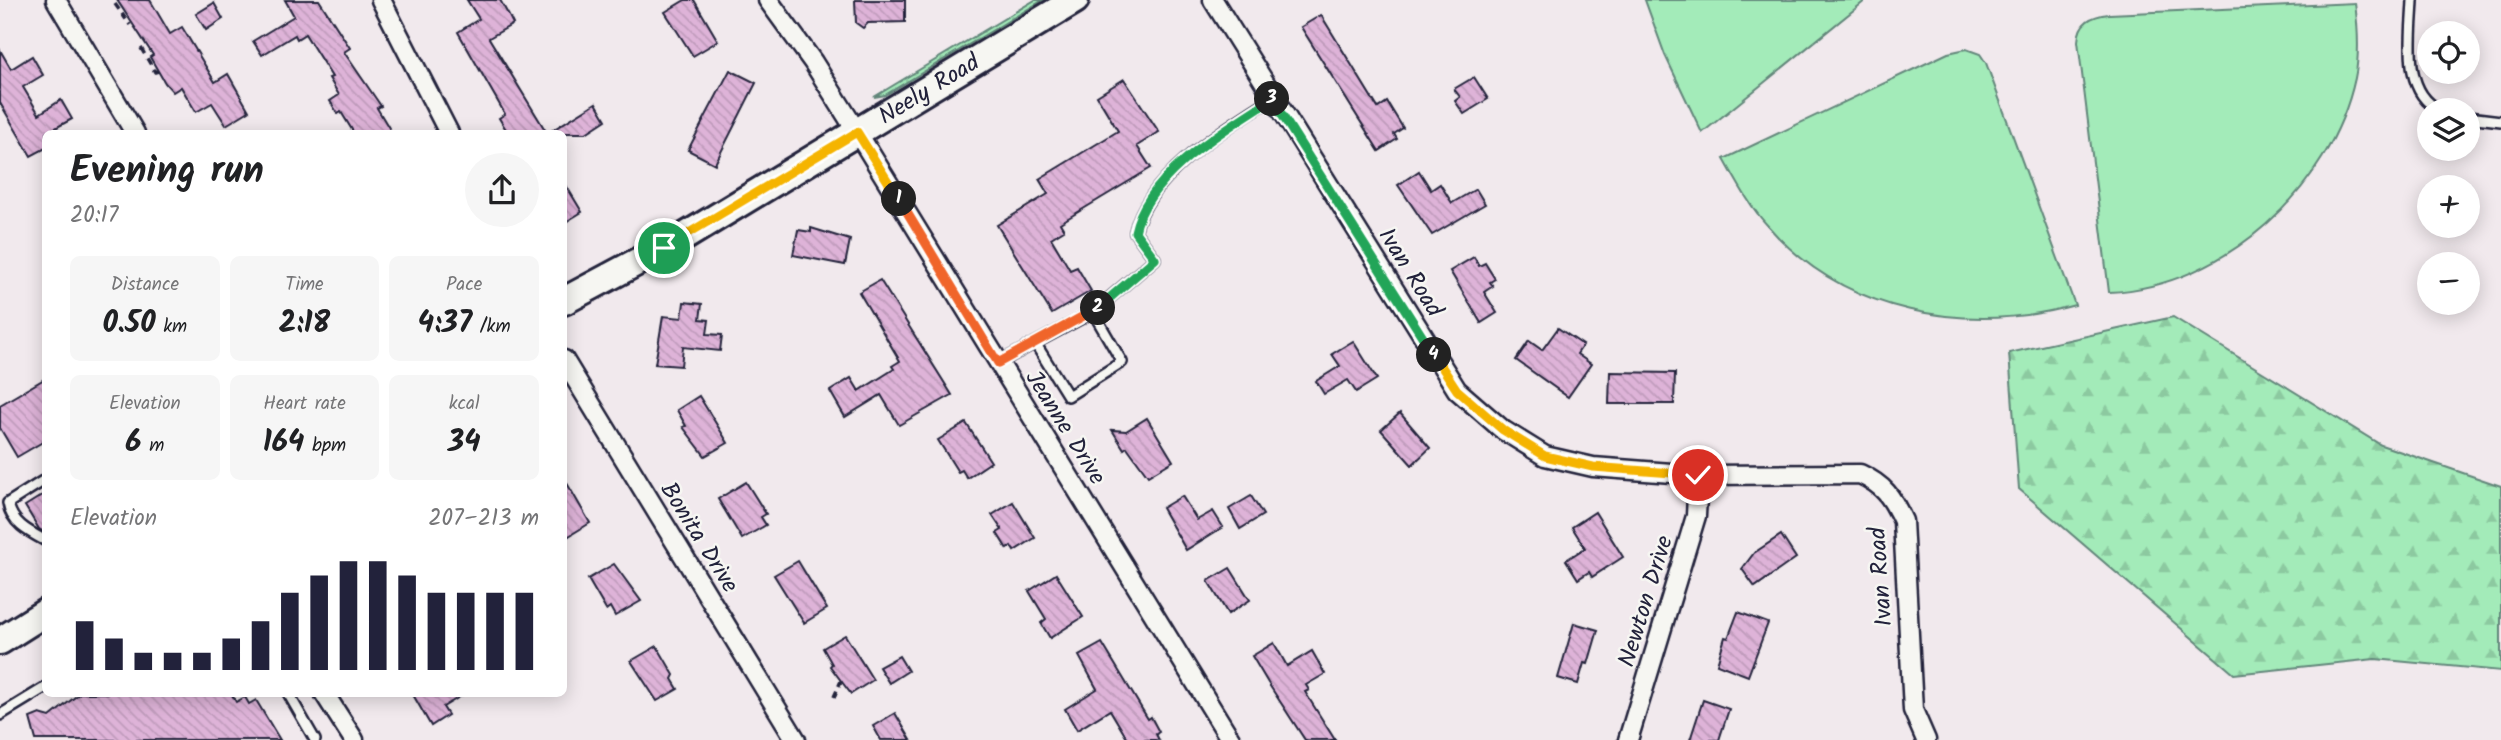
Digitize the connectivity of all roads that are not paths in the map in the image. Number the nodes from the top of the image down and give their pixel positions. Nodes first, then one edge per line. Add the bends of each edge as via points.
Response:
1 (56, 0) edge
2 (381, 0) edge
3 (768, 0) edge
4 (1075, 0) edge
5 (1213, 0) edge
6 (2413, 0) edge
7 (1273, 98) junction
8 (2424, 98) edge
9 (2480, 118) edge
10 (2501, 121) edge
11 (133, 130) edge
12 (447, 130) edge
13 (857, 132) junction
14 (567, 299) edge
15 (1093, 312) junction
16 (1035, 343) junction
17 (998, 363) junction
18 (567, 365) edge
19 (1698, 475) junction
20 (42, 481) edge
21 (42, 539) edge
22 (42, 615) edge
23 (0, 641) edge
24 (42, 689) edge
25 (290, 697) edge
26 (327, 697) edge
27 (0, 715) edge
28 (315, 740) edge
29 (354, 740) edge
30 (796, 740) edge
31 (1231, 740) edge
32 (1628, 740) edge
33 (1926, 740) edge

1 - 11 street
2 - 12 street
3 - 13 street, Jeanne Drive
4 - 13 street, Neely Road
5 - 7 street, Ivan Road
6 - 8 lane via 2411,66
7 - 15 lane via 1190,154 1163,181 1135,232 1155,259
7 - 19 street, Ivan Road via 1457,390 1503,430 1545,456 1593,467
9 - 10 lane
13 - 14 street, Neely Road via 684,237
13 - 17 street, Jeanne Drive
15 - 16 lane
15 - 16 lane via 1122,362 1068,396
16 - 17 lane
17 - 31 street, Jeanne Drive
18 - 30 street, Bonita Drive
19 - 32 street, Newton Drive via 1696,516
19 - 33 street, Ivan Road via 1860,474 1881,483 1903,521 1913,710
20 - 21 lane via 8,503 18,524
22 - 23 street
24 - 27 lane
25 - 28 lane
26 - 29 street

